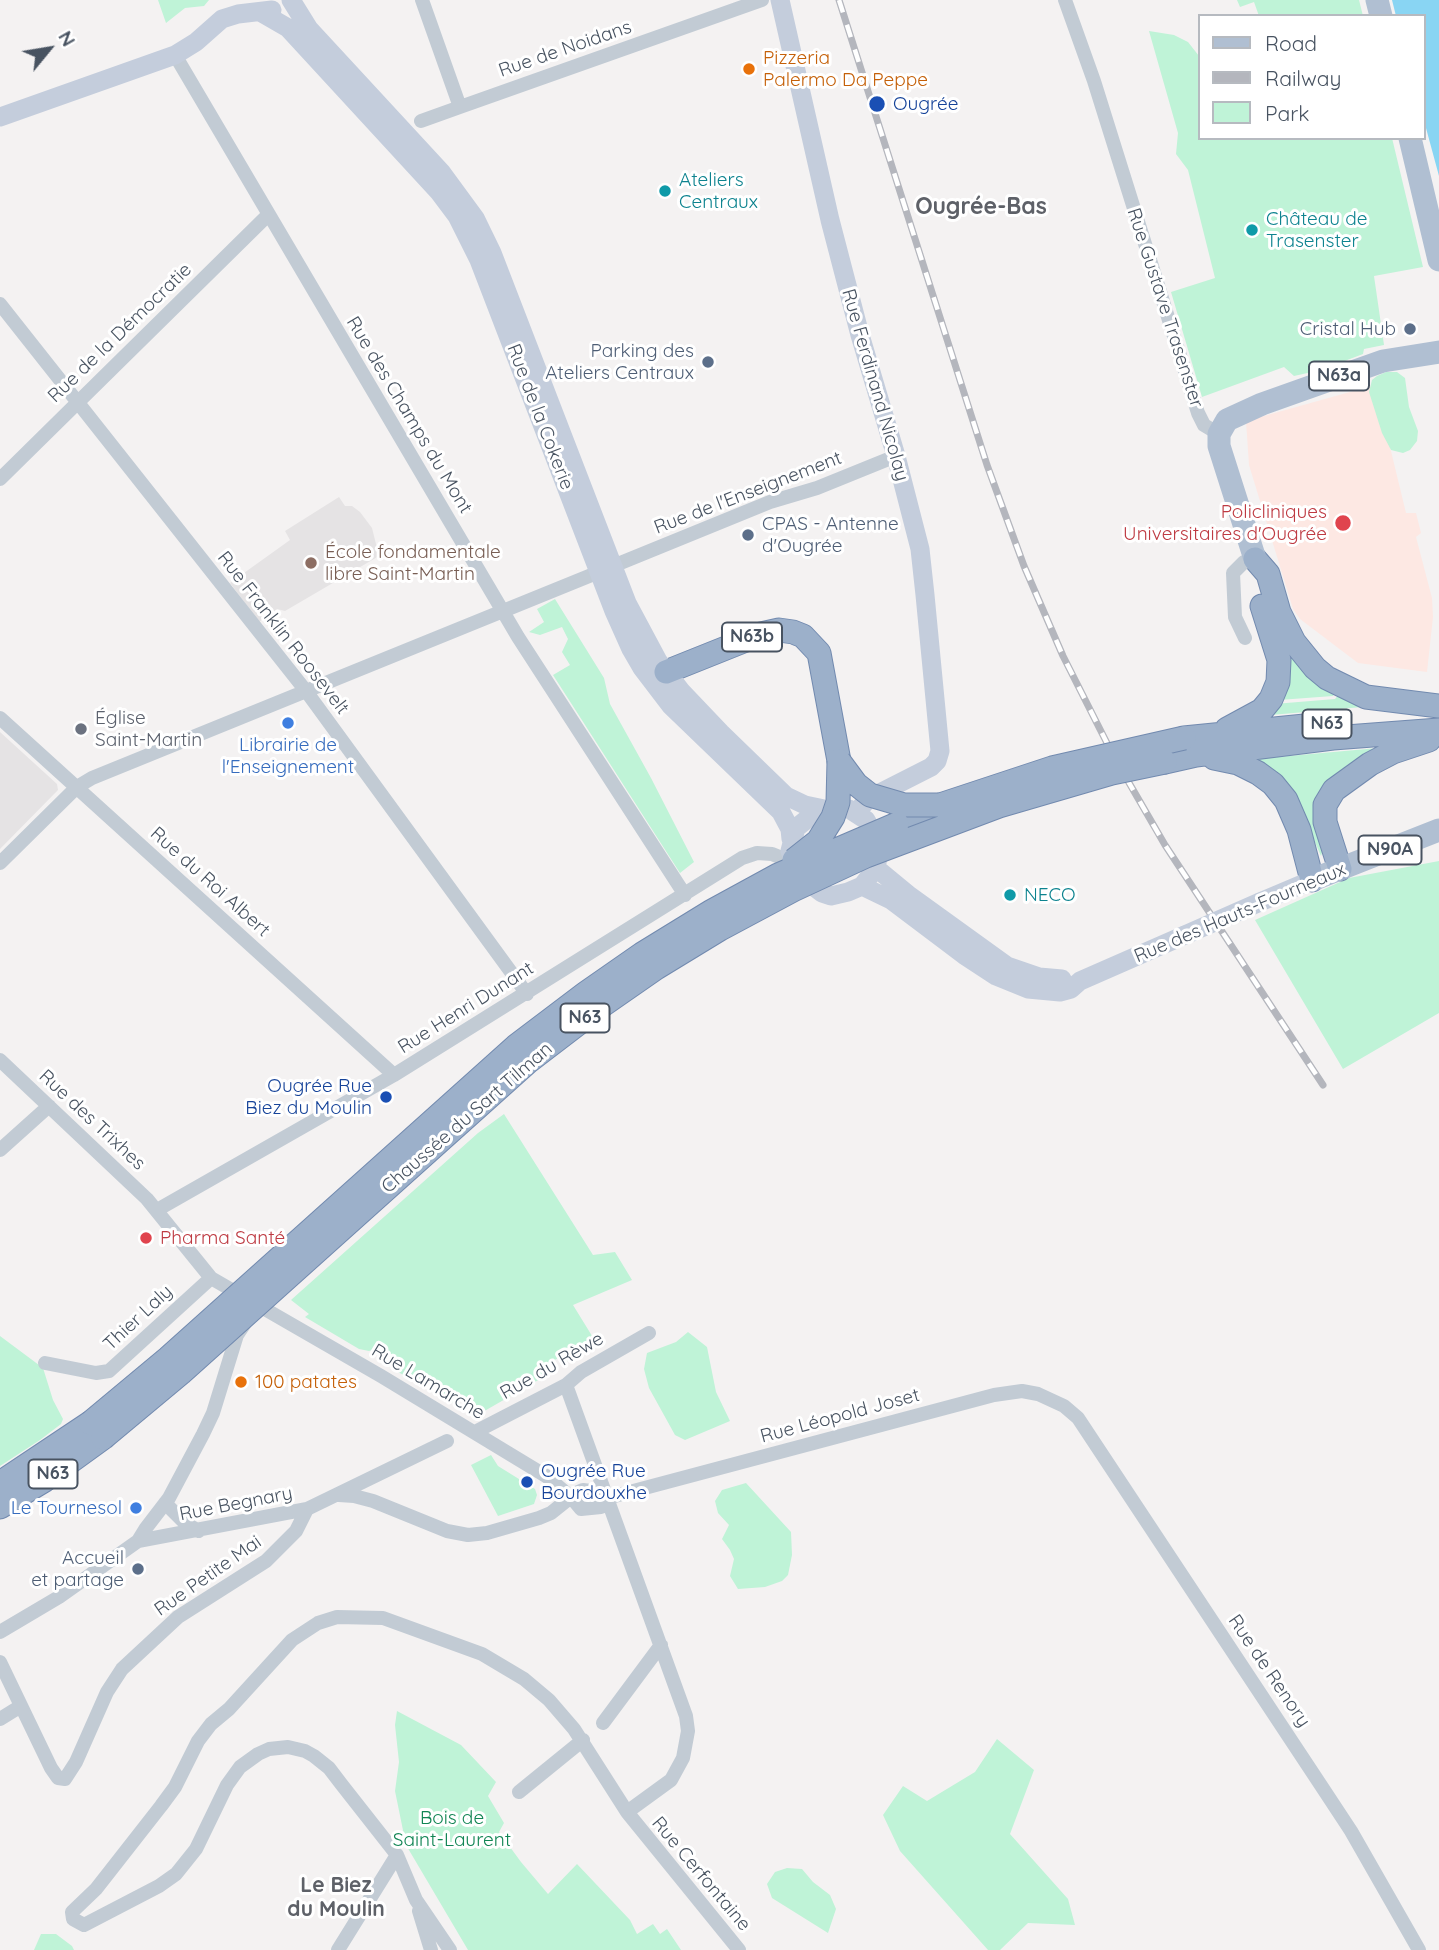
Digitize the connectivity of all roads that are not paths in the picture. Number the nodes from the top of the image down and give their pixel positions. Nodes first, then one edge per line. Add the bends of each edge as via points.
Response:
1 (228, 0) edge
2 (237, 0) edge
3 (284, 0) edge
4 (291, 0) edge
5 (422, 0) edge
6 (762, 0) edge
7 (780, 0) edge
8 (1065, 0) edge
9 (259, 13) junction
10 (222, 19) junction
11 (175, 55) junction
12 (460, 107) junction
13 (0, 117) edge
14 (421, 121) dead end
15 (1410, 140) edge
16 (268, 215) junction
17 (1439, 260) edge
18 (0, 304) edge
19 (1439, 352) edge
20 (77, 401) junction
21 (1219, 434) junction
22 (897, 456) junction
23 (0, 479) edge
24 (1255, 559) junction
25 (606, 569) junction
26 (504, 611) junction
27 (1245, 638) dead end
28 (666, 672) junction
29 (306, 691) junction
30 (1439, 706) edge
31 (1439, 716) edge
32 (0, 718) edge
33 (1439, 730) edge
34 (1215, 734) junction
35 (1439, 738) edge
36 (1187, 747) junction
37 (839, 761) junction
38 (77, 787) junction
39 (940, 805) junction
40 (824, 809) junction
41 (856, 813) junction
42 (1439, 830) edge
43 (791, 839) junction
44 (0, 863) edge
45 (876, 868) junction
46 (786, 869) junction
47 (1340, 869) junction
48 (1312, 880) junction
49 (862, 886) junction
50 (685, 895) junction
51 (1080, 981) junction
52 (527, 993) junction
53 (0, 1060) edge
54 (394, 1075) junction
55 (49, 1106) junction
56 (0, 1150) edge
57 (157, 1210) junction
58 (211, 1278) junction
59 (261, 1307) junction
60 (649, 1334) dead end
61 (44, 1363) dead end
62 (566, 1385) junction
63 (1078, 1418) joint
64 (97, 1431) junction
65 (475, 1432) junction
66 (447, 1441) dead end
67 (0, 1483) edge
68 (339, 1495) junction
69 (571, 1497) junction
70 (607, 1499) junction
71 (165, 1503) junction
72 (0, 1507) edge
73 (307, 1509) junction
74 (199, 1531) junction
75 (138, 1541) junction
76 (0, 1632) edge
77 (661, 1646) junction
78 (0, 1662) edge
79 (21, 1706) junction
80 (0, 1719) edge
81 (603, 1723) dead end
82 (583, 1740) junction
83 (519, 1792) dead end
84 (626, 1812) junction
85 (397, 1855) junction
86 (416, 1900) junction
87 (338, 1950) edge
88 (431, 1950) edge
89 (450, 1950) edge
90 (739, 1950) edge
91 (1419, 1950) edge

1 - 10 main road
2 - 9 main road, Rue de la Cokerie
3 - 9 main road via 275,9
4 - 25 main road, Rue de la Cokerie via 310,29 442,173 475,218 492,253
5 - 12 street
6 - 12 street, Rue de Noidans
7 - 22 main road, Rue Ferdinand Nicolay via 830,220
8 - 21 street, Rue Gustave Trasenster via 1198,413 1204,425
9 - 10 main road
9 - 25 main road, Rue de la Cokerie via 288,28 457,216 480,260
10 - 11 main road
11 - 13 main road
11 - 16 street, Rue des Champs du Mont
12 - 14 street, Rue de Noidans
15 - 17 main road
16 - 20 street, Rue de la Démocratie
16 - 26 street, Rue des Champs du Mont
18 - 20 street, Rue Franklin Roosevelt
19 - 21 main road, N63a via 1383,361 1262,404 1227,419
20 - 23 street, Rue de la Démocratie
20 - 29 street, Rue Franklin Roosevelt
21 - 24 main road
22 - 25 street, Rue de l'Enseignement
22 - 41 main road, Rue Ferdinand Nicolay via 920,549 940,751 931,767 868,799
24 - 27 street via 1233,573 1235,617
24 - 30 highway via 1268,574 1294,642 1315,668 1366,697
24 - 34 highway via 1254,578 1278,654 1278,682 1257,714
25 - 26 street, Rue de l'Enseignement
25 - 28 main road, Rue de la Cokerie
25 - 43 main road, Rue de la Cokerie via 631,649 656,688 778,808
26 - 29 street, Rue de l'Enseignement
26 - 50 street, Rue des Champs du Mont
28 - 37 highway, N63b via 761,634 793,632 819,653
28 - 40 main road, Rue de la Cokerie via 786,796
29 - 38 street, Rue de l'Enseignement
29 - 52 street, Rue Franklin Roosevelt
31 - 34 highway, Chaussée du Sart Tilman / N63
32 - 38 street, Rue du Roi Albert
33 - 36 highway, Chaussée du Sart Tilman / N63
34 - 36 highway, Chaussée du Sart Tilman / N63
35 - 47 highway via 1393,752 1334,790 1325,805 1325,822
36 - 39 highway, Chaussée du Sart Tilman / N63, bridge via 1052,768
36 - 48 highway via 1238,764 1273,784 1299,830
36 - 64 highway, Chaussée du Sart Tilman / N63, bridge via 1165,762 999,806 866,856 793,890 656,968 529,1061 181,1373
37 - 39 highway, bridge via 870,795 904,805
37 - 46 highway, bridge via 833,817 818,841
38 - 44 street, Rue de l'Enseignement
38 - 54 street, Rue du Roi Albert
39 - 46 highway, Chaussée du Sart Tilman / N63, bridge
40 - 41 main road, Rue de la Cokerie
40 - 43 main road via 804,820
41 - 45 main road via 866,820 877,840
42 - 47 main road, Rue des Hauts-Fourneaux / N90A
43 - 46 main road, Rue de la Cokerie
45 - 49 main road
45 - 51 main road via 1007,966 1039,977
46 - 49 main road via 822,893 838,895
46 - 50 street, Rue Henri Dunant via 772,854 757,853
46 - 64 highway, Chaussée du Sart Tilman / N63, bridge via 642,954 516,1046 168,1358
47 - 48 main road, Rue des Hauts-Fourneaux / N90A
48 - 51 main road, Rue des Hauts-Fourneaux, bridge
49 - 51 main road, Rue des Hauts-Fourneaux via 879,892 964,956 1014,984 1060,992
50 - 52 street, Rue Henri Dunant
52 - 54 street, Rue Henri Dunant
53 - 55 street, Rue des Trixhes
54 - 57 street, Rue Henri Dunant
55 - 56 street
55 - 57 street, Rue des Trixhes
57 - 58 street, Rue des Trixhes
58 - 59 street, Rue Lamarche
58 - 61 street, Thier Laly via 109,1371 96,1373
59 - 65 street, Rue Lamarche
59 - 71 street via 237,1335 213,1413
60 - 62 street, Rue du Rèwe
62 - 65 street, Rue du Rèwe
62 - 70 street, Rue Cerfontaine
63 - 70 street, Rue Léopold Joset via 1049,1398 1010,1392
63 - 91 street, Rue de Renory via 1351,1831
64 - 67 highway, Chaussée du Sart Tilman / N63
64 - 72 highway, Chaussée du Sart Tilman / N63 via 45,1480
65 - 69 street, Rue Lamarche
66 - 68 street, Rue Begnary
68 - 69 street via 373,1501 468,1535 539,1518
68 - 73 street, Rue Begnary
69 - 70 street via 583,1490
70 - 77 street, Rue Cerfontaine
71 - 74 street
71 - 75 street
73 - 74 street, Rue Begnary
73 - 79 street, Rue Petite Mai via 296,1531 266,1562 178,1617 122,1669 65,1779 58,1778 51,1768
74 - 75 street, Rue Begnary
75 - 76 street
77 - 81 street
77 - 84 street, Rue Cerfontaine via 686,1716 687,1744 671,1780
78 - 79 street
79 - 80 street
82 - 83 street
82 - 84 street
82 - 85 street via 537,1689 482,1654 383,1618 327,1620 292,1640 211,1724 161,1807 72,1912 73,1919 84,1925 179,1872 196,1849 233,1775 258,1754 279,1747 305,1751 323,1762
84 - 90 street, Rue Cerfontaine
85 - 86 street
85 - 87 street
86 - 88 street
86 - 89 street

